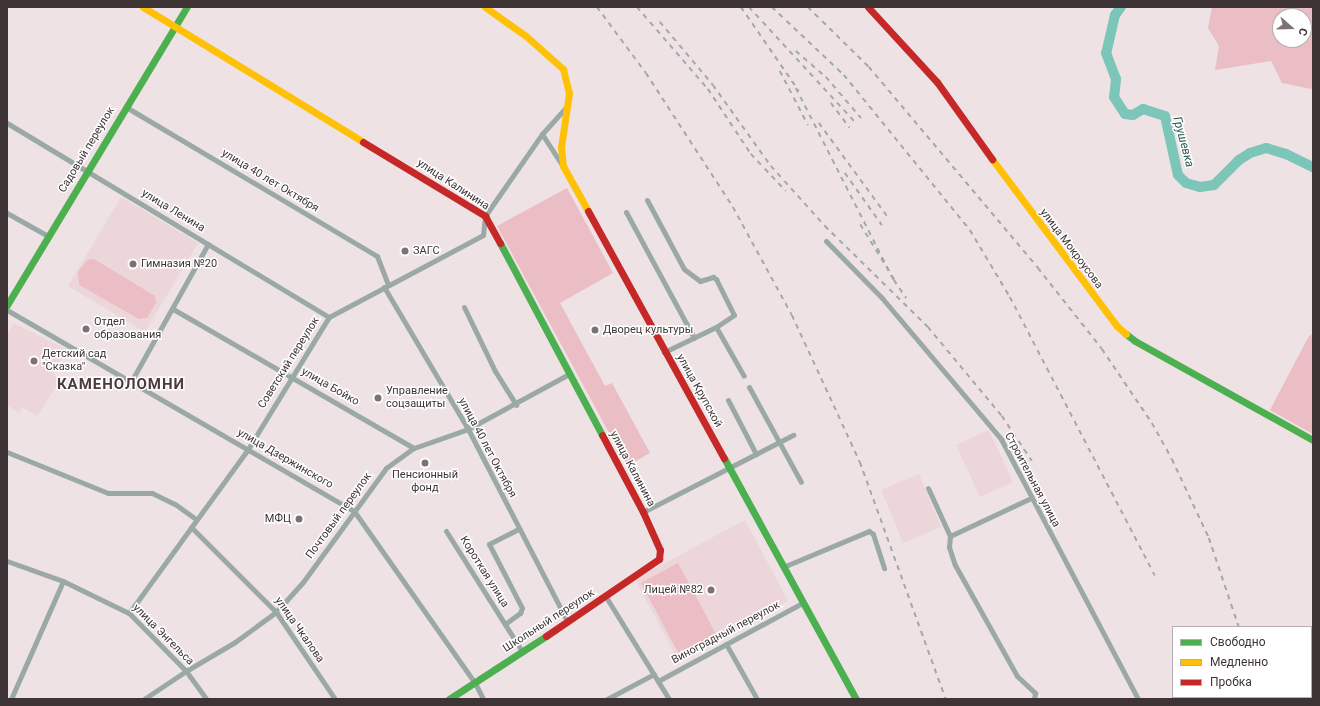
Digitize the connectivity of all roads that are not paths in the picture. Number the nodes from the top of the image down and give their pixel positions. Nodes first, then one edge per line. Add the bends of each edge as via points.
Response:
1 (144, 7) edge
2 (187, 7) edge
3 (486, 7) edge
4 (868, 7) edge
5 (175, 27) junction
6 (569, 104) junction
7 (126, 107) junction
8 (7, 123) edge
9 (542, 134) junction
10 (563, 166) junction
11 (87, 170) junction
12 (647, 200) dead end
13 (626, 212) dead end
14 (7, 213) edge
15 (485, 216) junction
16 (48, 236) junction
17 (826, 241) dead end
18 (208, 244) junction
19 (386, 286) junction
20 (7, 305) edge
21 (464, 307) dead end
22 (172, 309) junction
23 (7, 310) edge
24 (329, 317) junction
25 (716, 327) junction
26 (694, 338) junction
27 (664, 352) junction
28 (569, 374) junction
29 (744, 376) dead end
30 (292, 377) junction
31 (132, 380) junction
32 (749, 387) dead end
33 (728, 400) dead end
34 (516, 405) junction
35 (468, 429) junction
36 (793, 435) dead end
37 (1313, 440) edge
38 (779, 442) junction
39 (414, 448) junction
40 (248, 449) junction
41 (7, 452) edge
42 (756, 454) junction
43 (728, 467) junction
44 (801, 482) dead end
45 (928, 488) dead end
46 (1031, 498) junction
47 (354, 511) junction
48 (643, 512) junction
49 (196, 519) junction
50 (191, 527) junction
51 (519, 529) junction
52 (446, 531) dead end
53 (950, 536) junction
54 (659, 559) joint
55 (7, 560) edge
56 (783, 567) junction
57 (884, 568) dead end
58 (63, 581) junction
59 (606, 597) junction
60 (802, 603) junction
61 (276, 612) junction
62 (129, 613) junction
63 (567, 621) junction
64 (504, 624) junction
65 (726, 644) junction
66 (522, 651) junction
67 (186, 671) junction
68 (654, 674) junction
69 (658, 681) junction
70 (475, 683) junction
71 (11, 699) edge
72 (144, 699) edge
73 (206, 699) edge
74 (335, 699) edge
75 (449, 699) edge
76 (483, 699) edge
77 (607, 699) edge
78 (669, 699) edge
79 (757, 699) edge
80 (856, 699) edge
81 (1034, 699) edge
82 (1138, 699) edge

1 - 5 street, улица Калинина
2 - 5 street, Садовый переулок
3 - 6 street, улица Крупской via 563,69 569,84
4 - 37 street, улица Мокроусова via 937,82 1024,204 1117,326 1135,341
5 - 7 street, Садовый переулок
5 - 15 street, улица Калинина
6 - 9 street, Советский переулок
6 - 10 street, улица Крупской via 561,147
7 - 11 street, Садовый переулок
7 - 19 street, улица 40 лет Октября via 377,256
8 - 11 street, улица Ленина
9 - 10 street
9 - 15 street, Советский переулок
10 - 27 street, улица Крупской
11 - 16 street, Садовый переулок
11 - 18 street, улица Ленина
12 - 25 street via 688,274 700,281 713,277 716,279 734,315
13 - 26 street
14 - 16 street
15 - 19 street, Советский переулок via 482,235
15 - 28 street, улица Калинина
16 - 20 street, Садовый переулок
17 - 46 street, Строительная улица via 882,298 1001,439
18 - 22 street
18 - 24 street, улица Ленина
19 - 24 street, Советский переулок
19 - 35 street, улица 40 лет Октября
21 - 34 street via 495,371
22 - 30 street, улица Бойко
22 - 31 street
23 - 31 street, улица Дзержинского
24 - 30 street, Советский переулок
25 - 26 street
25 - 29 street
26 - 27 street
27 - 43 street, улица Крупской
28 - 34 street, Почтовый переулок
28 - 48 street, улица Калинина
30 - 39 street, улица Бойко
30 - 40 street, Советский переулок
31 - 40 street, улица Дзержинского
32 - 38 street
33 - 42 street
34 - 35 street, Почтовый переулок
35 - 39 street, Почтовый переулок
35 - 51 street, улица 40 лет Октября
36 - 38 street
38 - 42 street
38 - 44 street
39 - 47 street, Почтовый переулок via 386,468
40 - 47 street, улица Дзержинского
40 - 49 street, Советский переулок
41 - 49 street via 108,494 152,493 175,504
42 - 43 street
43 - 48 street
43 - 56 street, улица Крупской
45 - 53 street
46 - 53 street
46 - 82 street, Строительная улица
47 - 61 street, Почтовый переулок via 303,582
47 - 70 street, улица Дзержинского
48 - 54 street, улица Калинина via 660,550
49 - 50 street, Советский переулок
50 - 61 street, улица Чкалова
50 - 62 street, Советский переулок
51 - 63 street, улица 40 лет Октября
51 - 64 street, Короткая улица via 489,544 522,608 520,613
52 - 64 street, Короткая улица
53 - 81 street via 949,547 955,565 1017,676 1035,693
54 - 59 street, Школьный переулок
55 - 58 street, улица Энгельса
56 - 57 street via 869,531 873,534
56 - 60 street, улица Крупской
58 - 62 street, улица Энгельса
58 - 71 street
59 - 63 street, Школьный переулок
59 - 68 street
60 - 65 street, Виноградный переулок
60 - 80 street, улица Крупской
61 - 67 street, Почтовый переулок via 235,642
61 - 74 street, улица Чкалова
62 - 67 street, улица Энгельса
63 - 66 street, Школьный переулок
64 - 66 street, Короткая улица
65 - 69 street, Виноградный переулок
65 - 79 street
66 - 70 street, Школьный переулок
67 - 72 street, Почтовый переулок
67 - 73 street, улица Энгельса
68 - 69 street
68 - 77 street
69 - 78 street
70 - 75 street, Школьный переулок
70 - 76 street, улица Дзержинского

